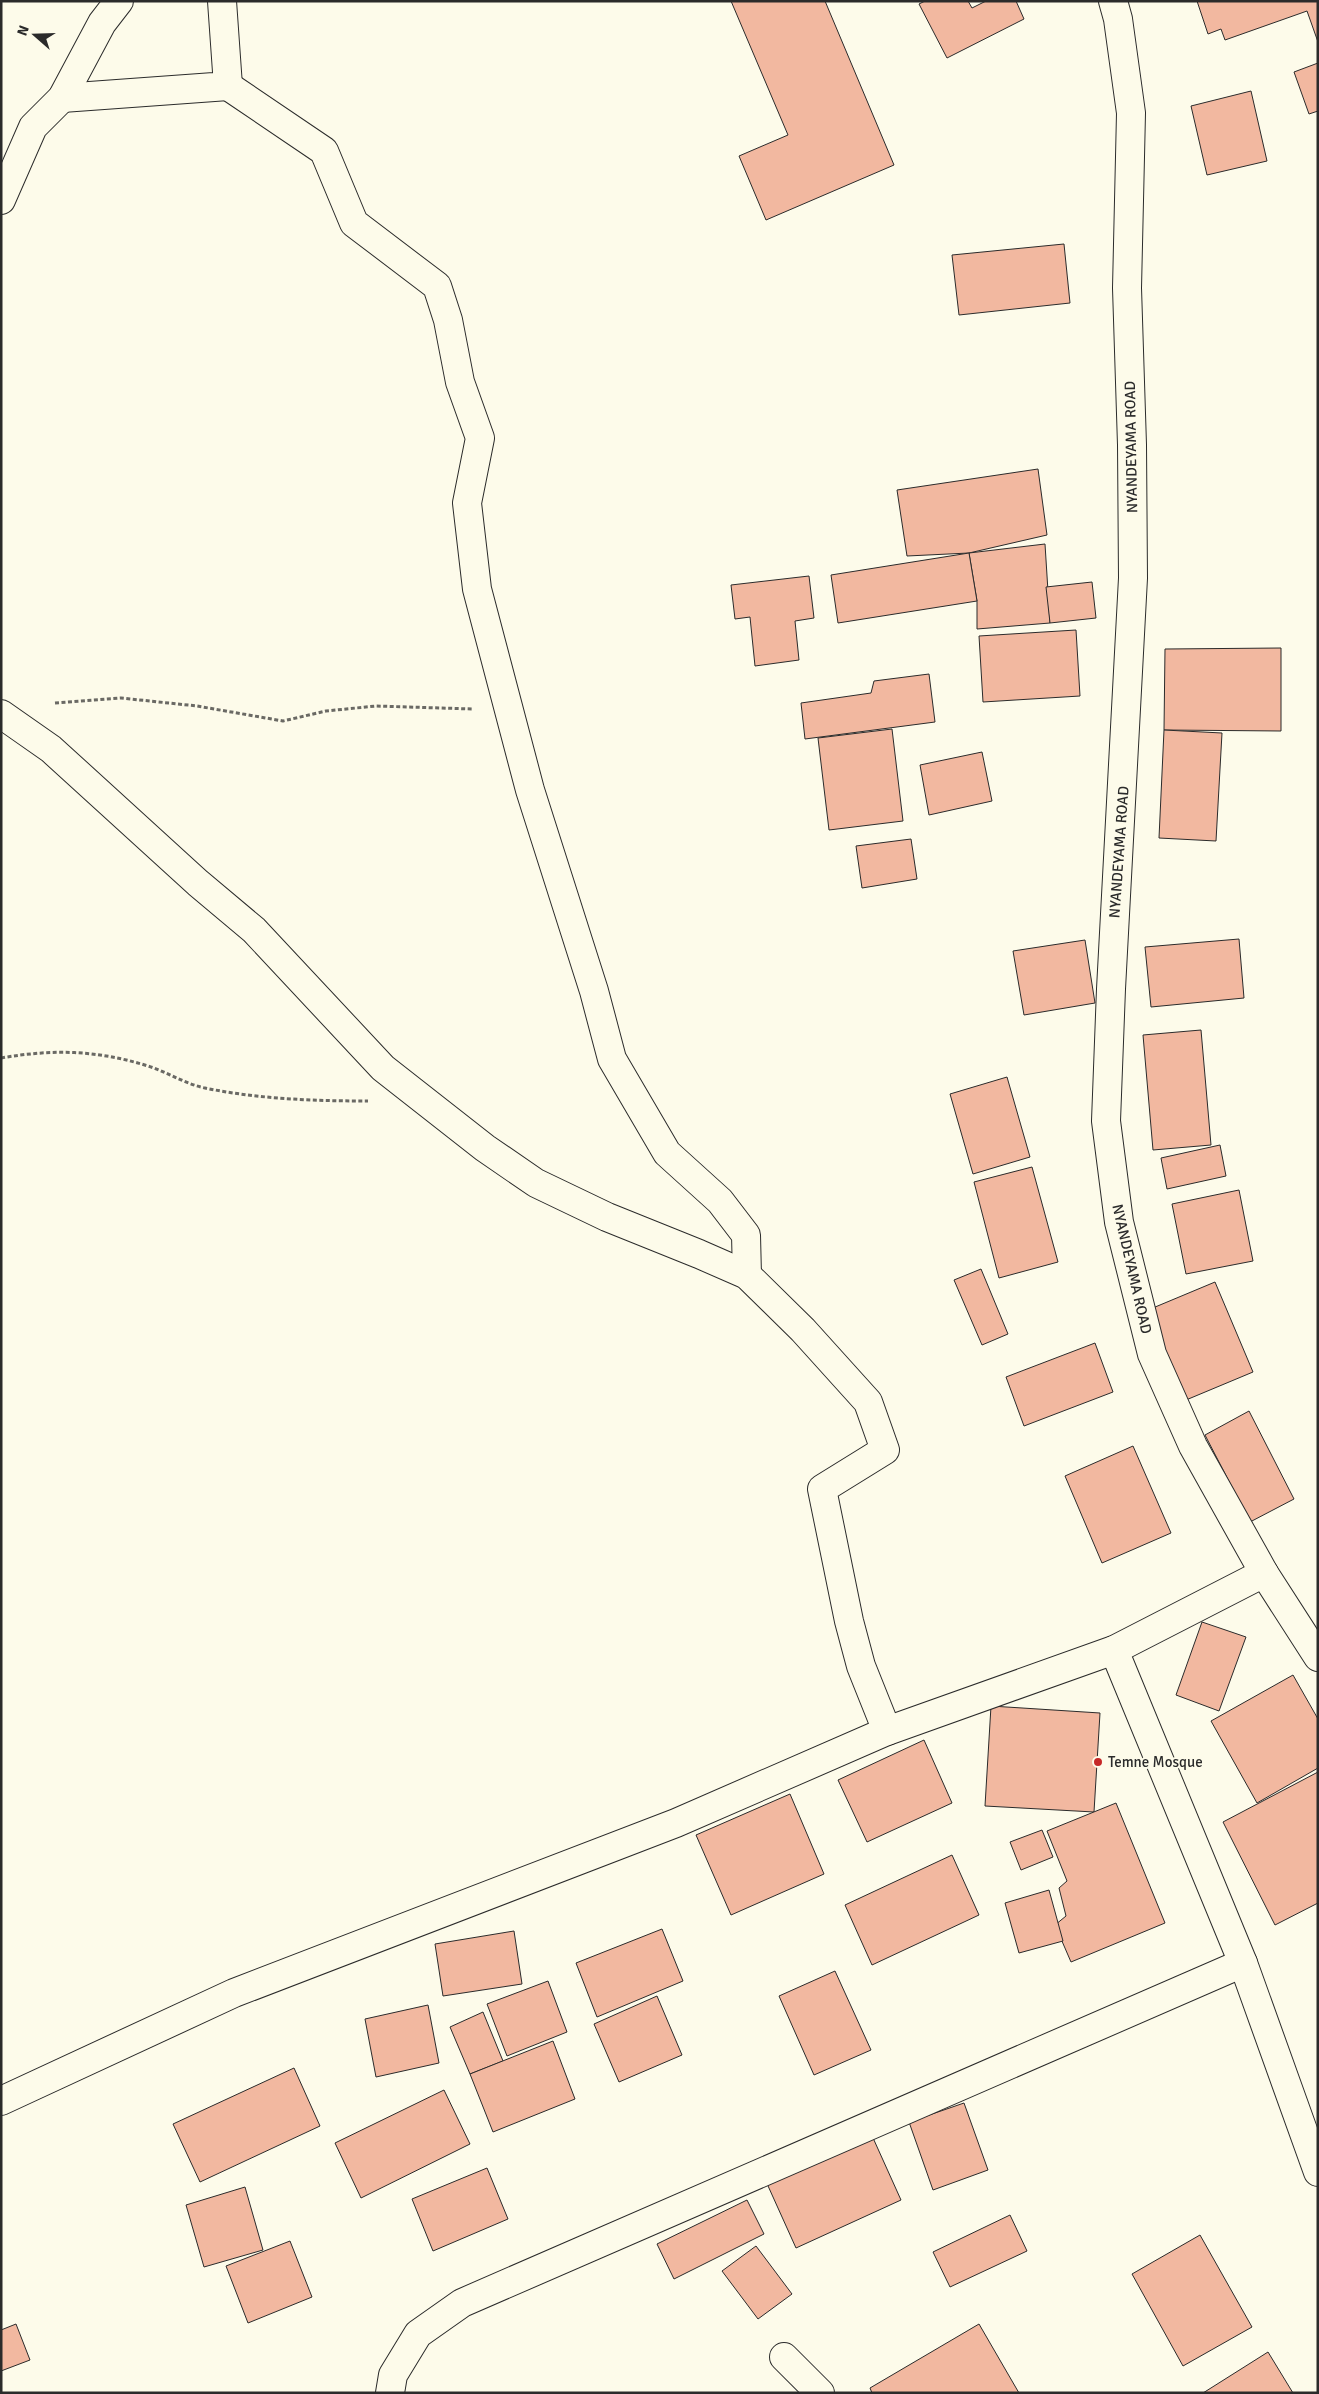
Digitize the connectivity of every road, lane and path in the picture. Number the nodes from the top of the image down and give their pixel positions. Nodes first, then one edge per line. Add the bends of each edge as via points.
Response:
1 (119, 1) edge
2 (222, 1) edge
3 (1112, 1) edge
4 (228, 86) junction
5 (62, 98) junction
6 (1, 200) edge
7 (55, 703) dead end
8 (508, 713) junction
9 (1, 714) edge
10 (1, 1058) edge
11 (376, 1101) dead end
12 (747, 1276) junction
13 (1264, 1572) junction
14 (1114, 1650) junction
15 (1318, 1657) edge
16 (887, 1731) junction
17 (1243, 1963) junction
18 (1, 2102) edge
19 (1318, 2172) edge
20 (784, 2357) dead end
21 (390, 2393) edge
22 (820, 2393) edge

1 - 5 street via 102,23
2 - 4 street
3 - 13 street, NYANDEYAMA ROAD via 1118,18 1131,113 1127,288 1133,578 1106,1121 1119,1222 1152,1354 1193,1446
4 - 5 street
4 - 8 street via 324,151 354,223 437,286 448,320 460,382 480,438 467,503 476,589
5 - 6 street via 33,127
7 - 8 path via 121,698 197,706 283,721 326,711 376,706 457,707
8 - 12 street via 612,1059 667,1153 720,1201 746,1235
9 - 12 street via 51,749 185,872 254,930 383,1068 485,1148 536,1182 607,1217
10 - 11 path via 41,1052 90,1052 148,1066 203,1088 262,1096
12 - 16 street via 803,1330 868,1402 885,1450 822,1489 849,1621
13 - 14 street
13 - 15 street, NYANDEYAMA ROAD
14 - 16 street
14 - 17 street
16 - 18 street via 667,1826 234,1993
17 - 19 street
17 - 21 street via 462,2303 418,2334 393,2375
20 - 22 street

